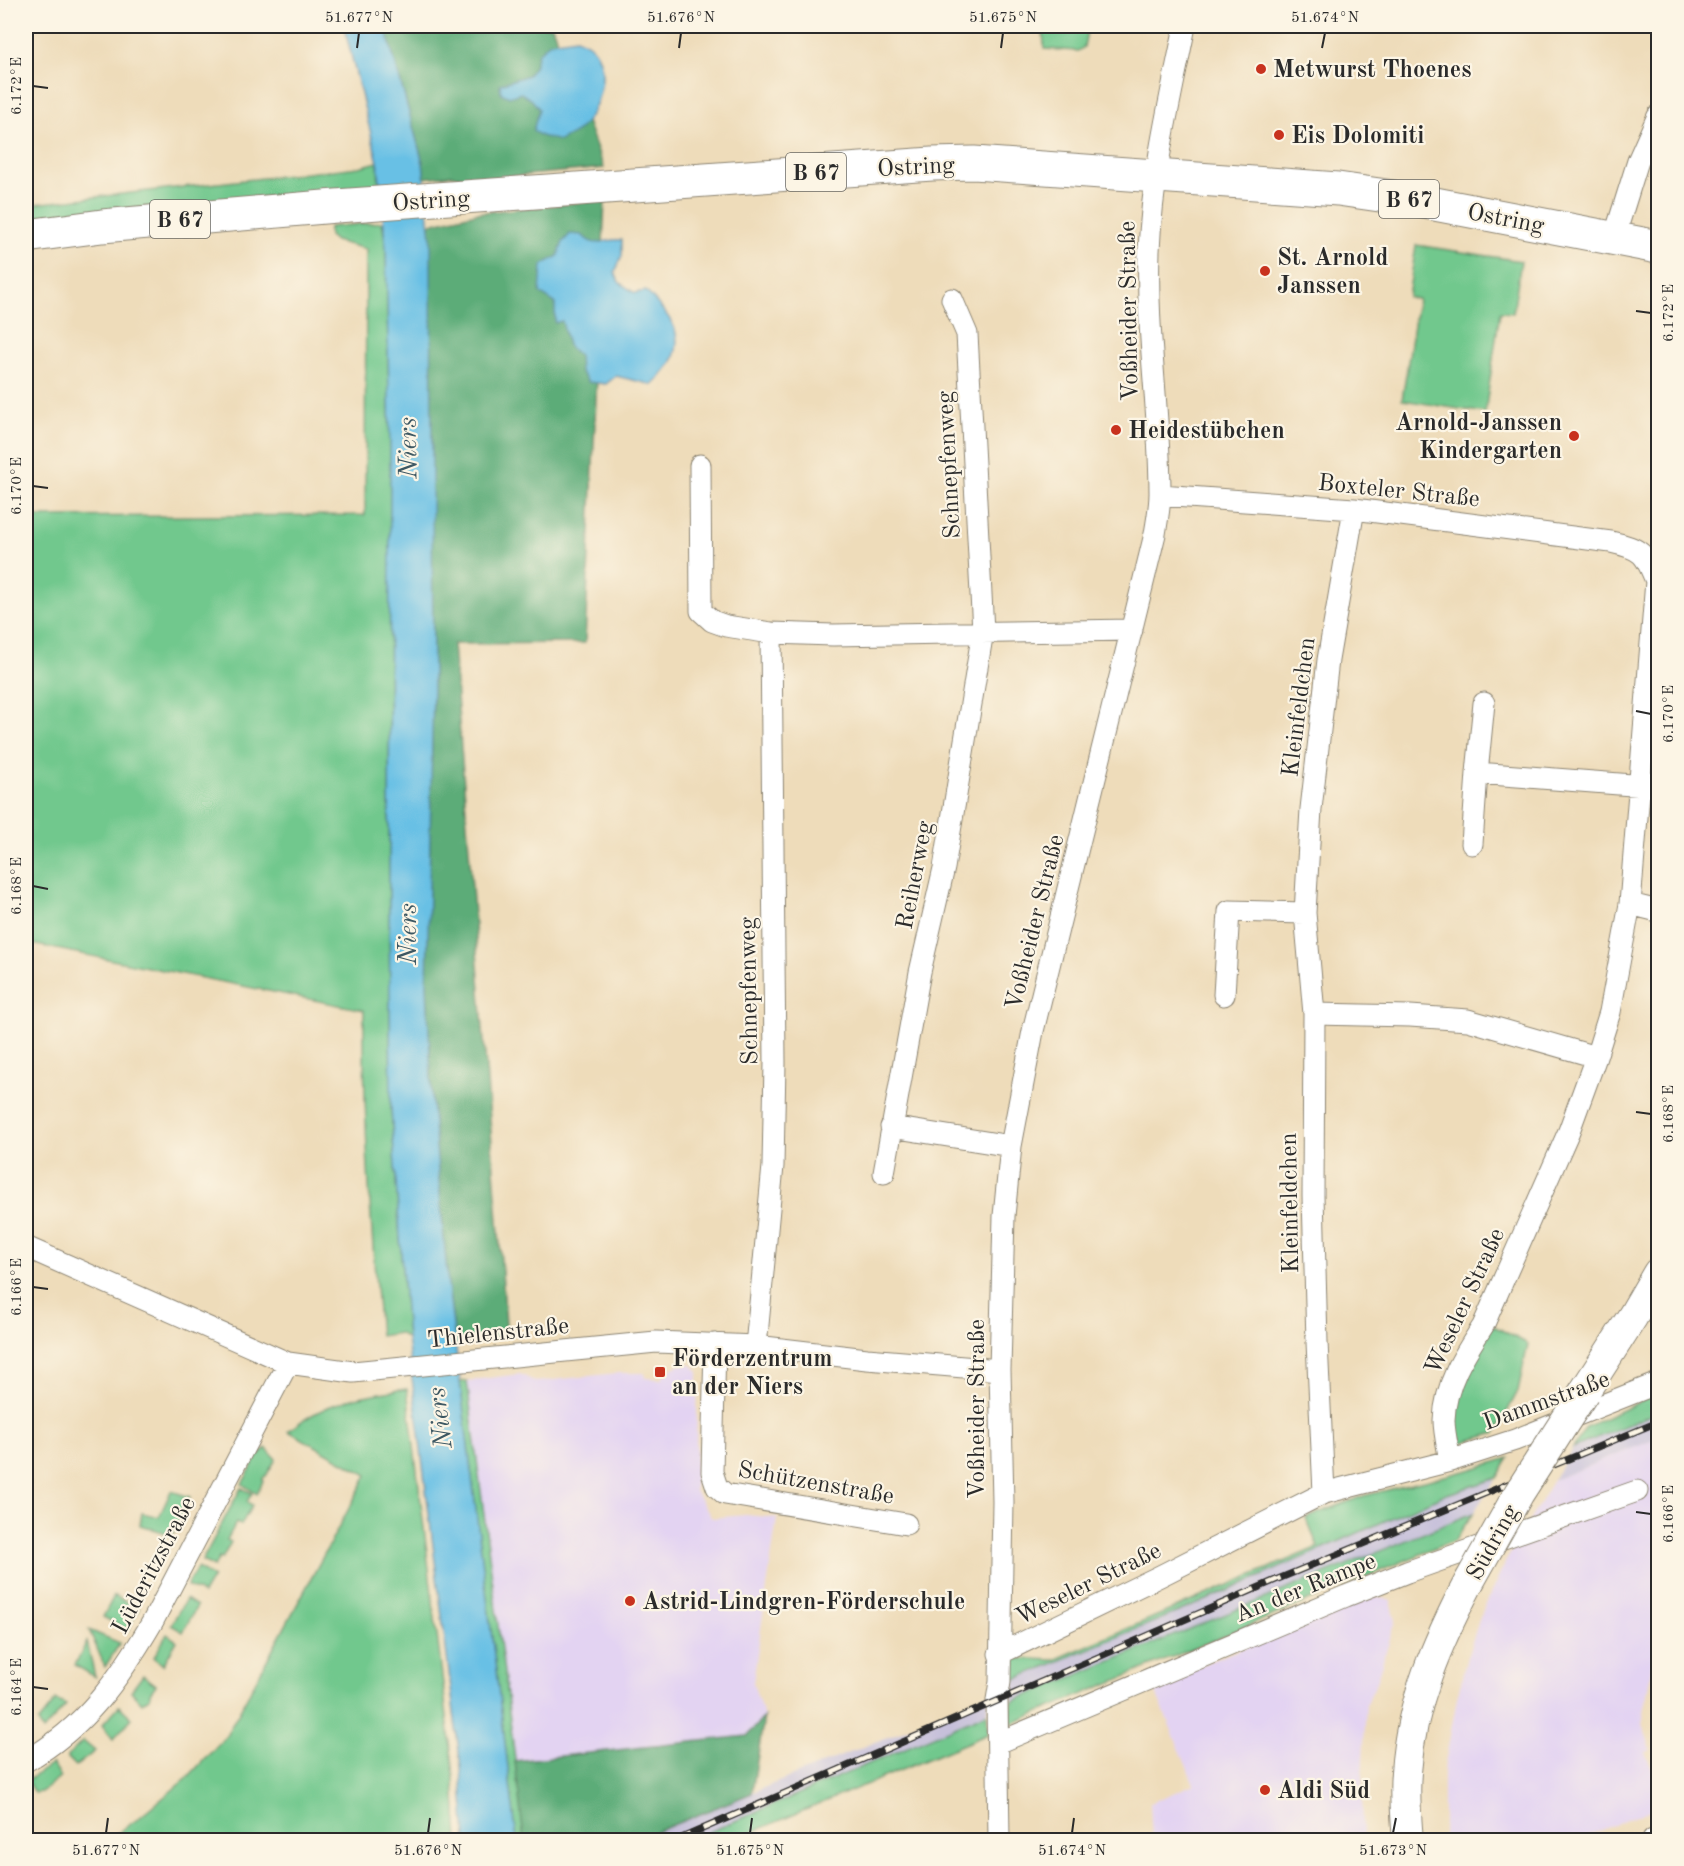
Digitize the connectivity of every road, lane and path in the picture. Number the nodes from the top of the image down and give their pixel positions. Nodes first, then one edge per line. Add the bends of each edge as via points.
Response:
1 (1185, 26) edge
2 (1659, 117) edge
3 (1156, 175) junction
4 (26, 236) edge
5 (1614, 238) junction
6 (1659, 247) edge
7 (952, 298) dead end
8 (700, 465) dead end
9 (1160, 495) junction
10 (1354, 509) junction
11 (1630, 546) joint
12 (1132, 630) junction
13 (983, 631) junction
14 (771, 633) junction
15 (1654, 662) edge
16 (1484, 703) dead end
17 (1477, 773) junction
18 (1649, 786) edge
19 (1472, 844) dead end
20 (1630, 904) junction
21 (1659, 911) edge
22 (1305, 913) junction
23 (1224, 995) dead end
24 (1314, 1014) junction
25 (1596, 1057) junction
26 (891, 1127) junction
27 (1011, 1146) junction
28 (884, 1173) dead end
29 (26, 1247) edge
30 (1659, 1273) edge
31 (716, 1344) junction
32 (756, 1346) junction
33 (288, 1363) junction
34 (1000, 1370) junction
35 (1659, 1383) edge
36 (1450, 1461) junction
37 (1637, 1491) dead end
38 (1324, 1493) junction
39 (906, 1524) dead end
40 (999, 1654) junction
41 (998, 1743) junction
42 (26, 1761) edge
43 (1659, 1838) edge
44 (999, 1840) edge
45 (1408, 1840) edge
46 (1653, 1840) edge

1 - 3 street, Voßheider Straße
2 - 5 street via 1638,161
3 - 4 main road, Ostring / B 67 via 974,163 932,164 361,205
3 - 5 main road, Ostring / B 67 via 1338,189
3 - 9 street, Voßheider Straße via 1149,303
5 - 6 main road, Ostring / B 67
7 - 13 street, Schnepfenweg via 967,334
8 - 14 street via 701,611 726,626
9 - 10 street, Boxteler Straße
9 - 12 street, Voßheider Straße via 1155,534
10 - 11 street, Boxteler Straße
10 - 22 street, Kleinfeldchen via 1328,660 1311,810
11 - 15 street, Weseler Straße via 1647,558 1656,581
12 - 13 street
12 - 27 street, Voßheider Straße via 1033,1031
13 - 14 street
13 - 26 street, Reiherweg via 944,867
14 - 32 street, Schnepfenweg via 775,1063 773,1154
15 - 18 street, Weseler Straße
16 - 17 street
17 - 18 street
17 - 19 street
18 - 20 street, Weseler Straße
20 - 21 street
20 - 25 street, Weseler Straße via 1610,1012
22 - 23 street via 1229,910
22 - 24 street, Kleinfeldchen
24 - 25 street via 1468,1020
24 - 38 street, Kleinfeldchen via 1313,1196
25 - 36 street, Weseler Straße via 1569,1131 1483,1326 1451,1382 1444,1420
26 - 27 street
26 - 28 street, Reiherweg
27 - 34 street, Voßheider Straße via 1004,1216
29 - 33 street, Thielenstraße
30 - 45 main road, Südring, bridge via 1520,1493 1440,1639 1413,1721 1406,1773
31 - 32 street, Thielenstraße
31 - 33 street, Thielenstraße via 656,1342 352,1372
31 - 39 street, Schützenstraße via 712,1472 717,1487 725,1494
32 - 34 street, Thielenstraße
33 - 42 street, Lüderitzstraße via 131,1659 97,1705
34 - 40 street, Voßheider Straße via 1003,1502
35 - 36 street, Dammstraße via 1515,1440
36 - 38 street, Weseler Straße
37 - 41 street, An der Rampe via 1366,1588
38 - 40 street, Weseler Straße
40 - 41 street, Voßheider Straße
41 - 44 street, Voßheider Straße
43 - 46 street

